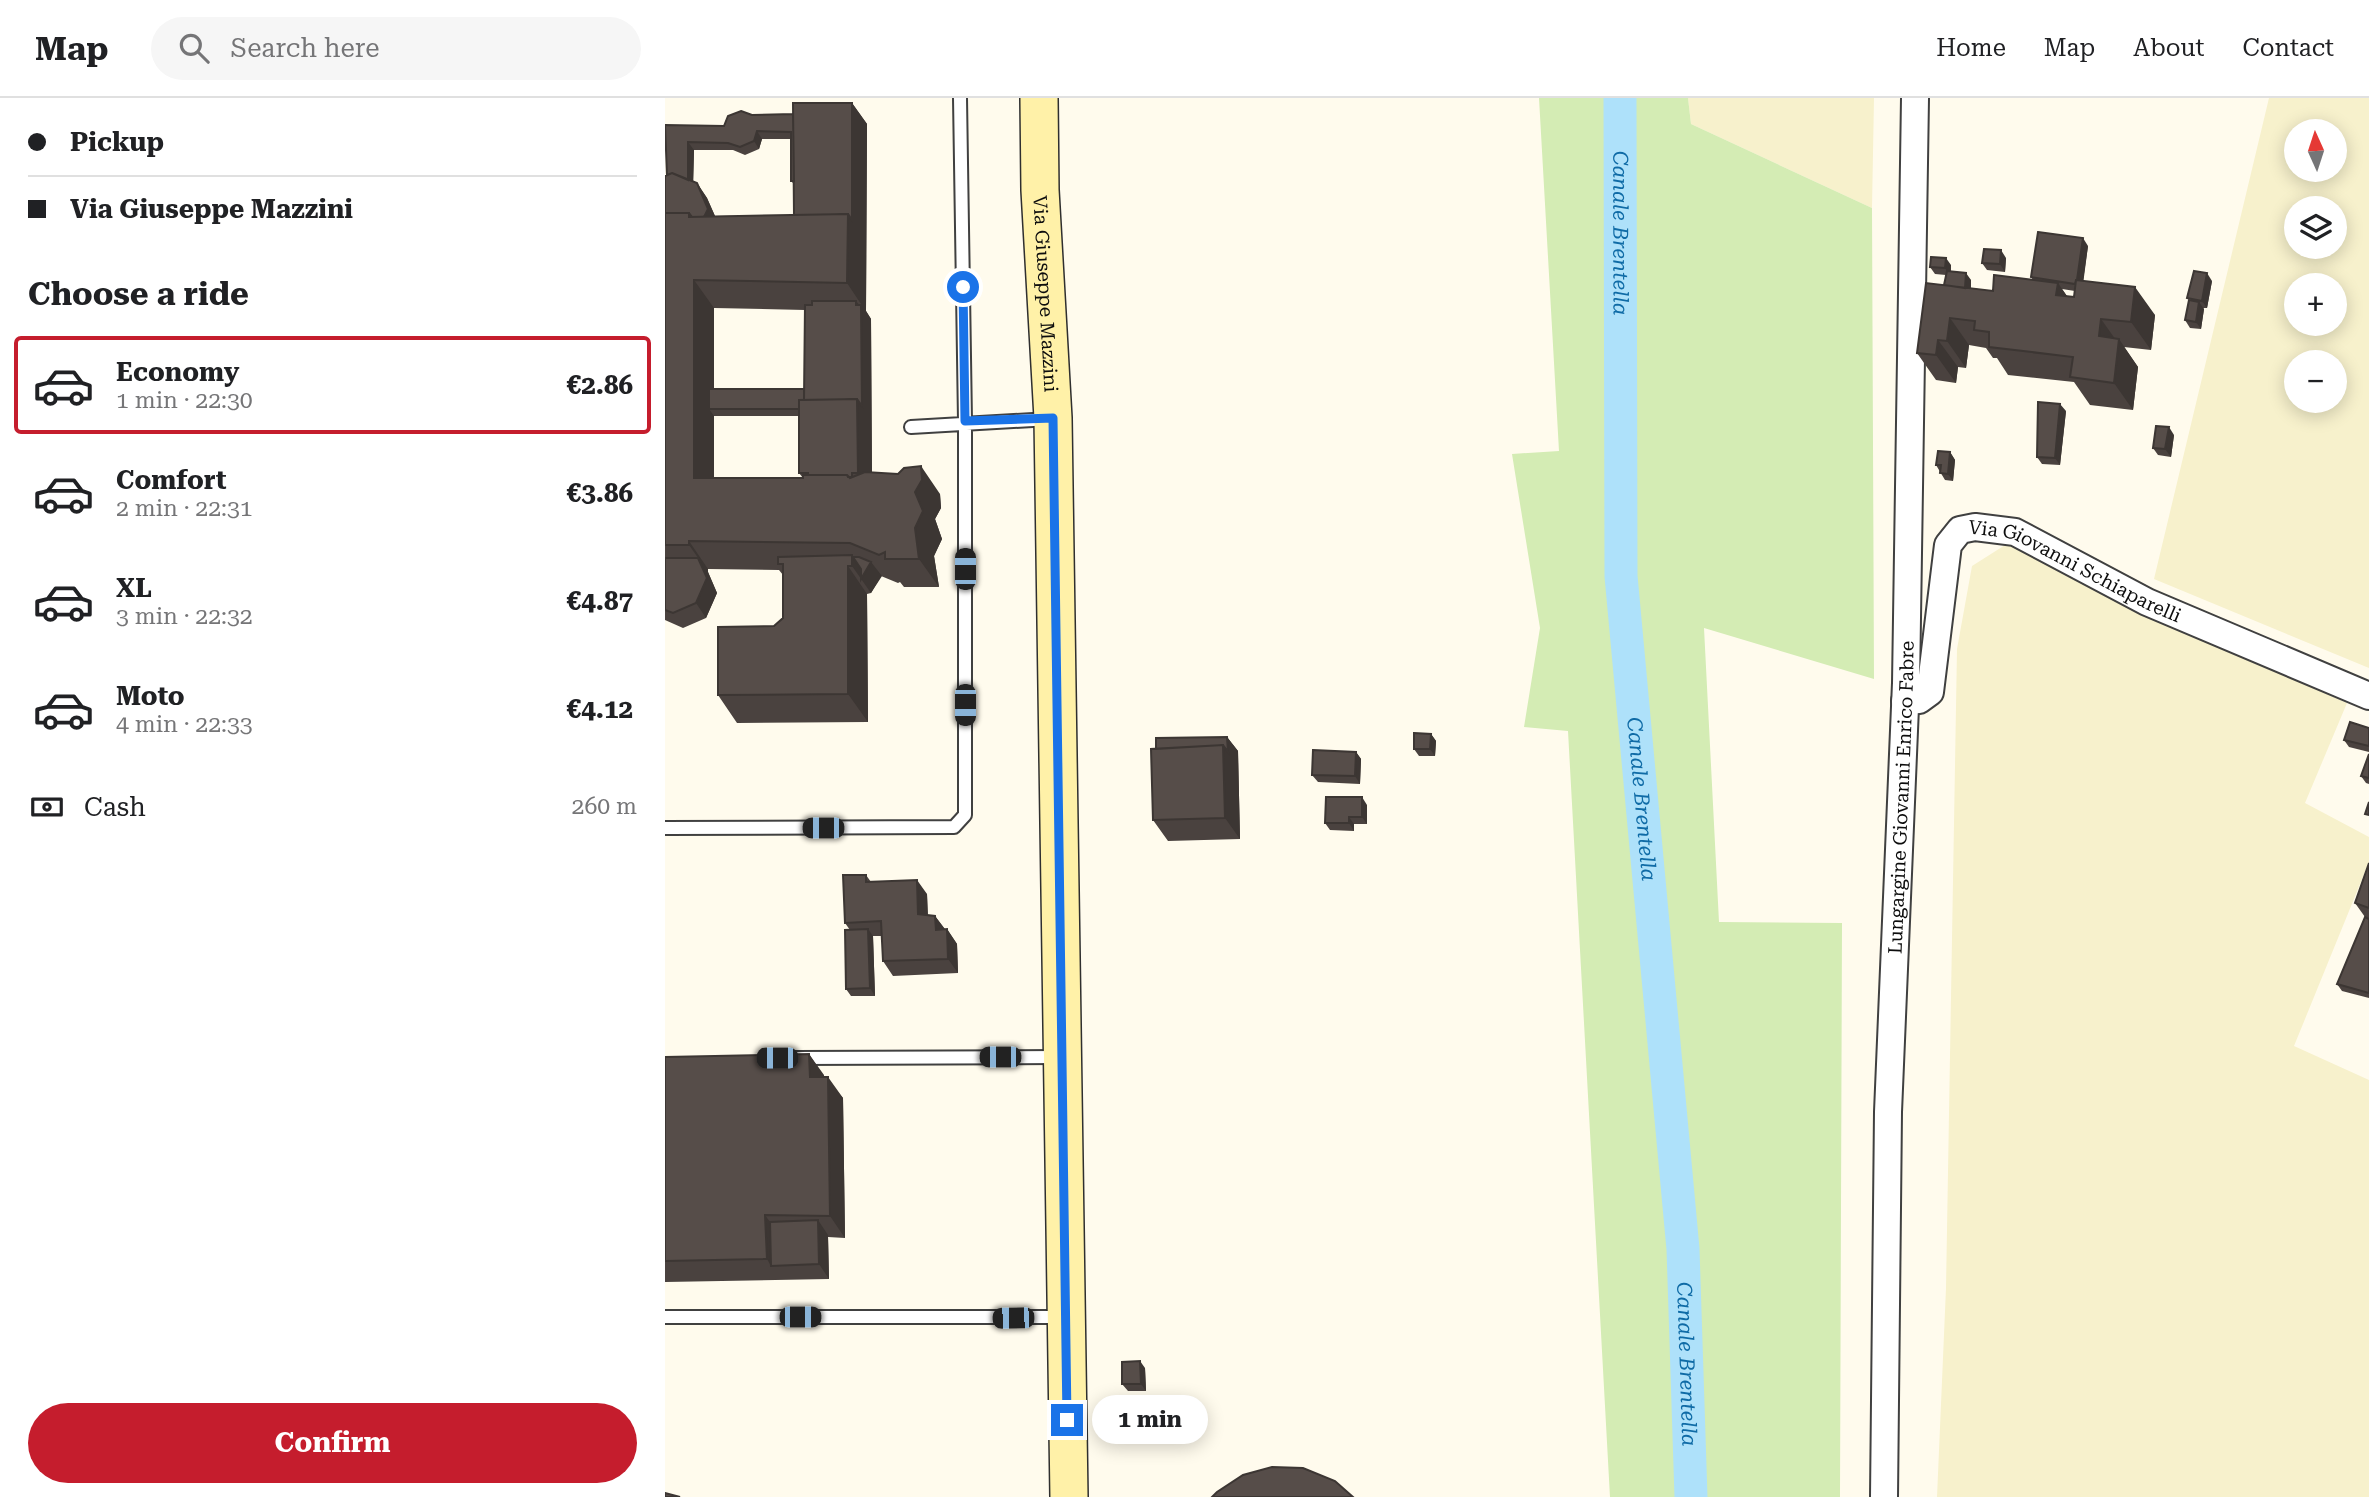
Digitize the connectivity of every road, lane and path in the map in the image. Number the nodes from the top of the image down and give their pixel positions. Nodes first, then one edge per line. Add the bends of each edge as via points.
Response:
1 (960, 98) edge
2 (1039, 98) edge
3 (1915, 98) edge
4 (1053, 418) junction
5 (965, 421) junction
6 (911, 427) dead end
7 (2369, 696) edge
8 (1905, 702) junction
9 (665, 828) edge
10 (1062, 1057) junction
11 (777, 1058) edge
12 (665, 1317) edge
13 (1065, 1317) junction
14 (1069, 1497) edge
15 (1884, 1497) edge

1 - 5 lane
2 - 4 main road, Via Giuseppe Mazzini
3 - 8 street, Lungargine Giovanni Enrico Fabre
4 - 5 lane
4 - 10 main road, Via Giuseppe Mazzini
5 - 6 lane
5 - 9 lane via 965,815 954,827
7 - 8 street, Via Giovanni Schiaparelli via 2147,602 2015,532 1975,527 1960,530 1948,545 1930,692
8 - 15 street, Lungargine Giovanni Enrico Fabre via 1888,1112
10 - 11 lane
10 - 13 main road, Via Giuseppe Mazzini
12 - 13 lane
13 - 14 main road, Via Giuseppe Mazzini

